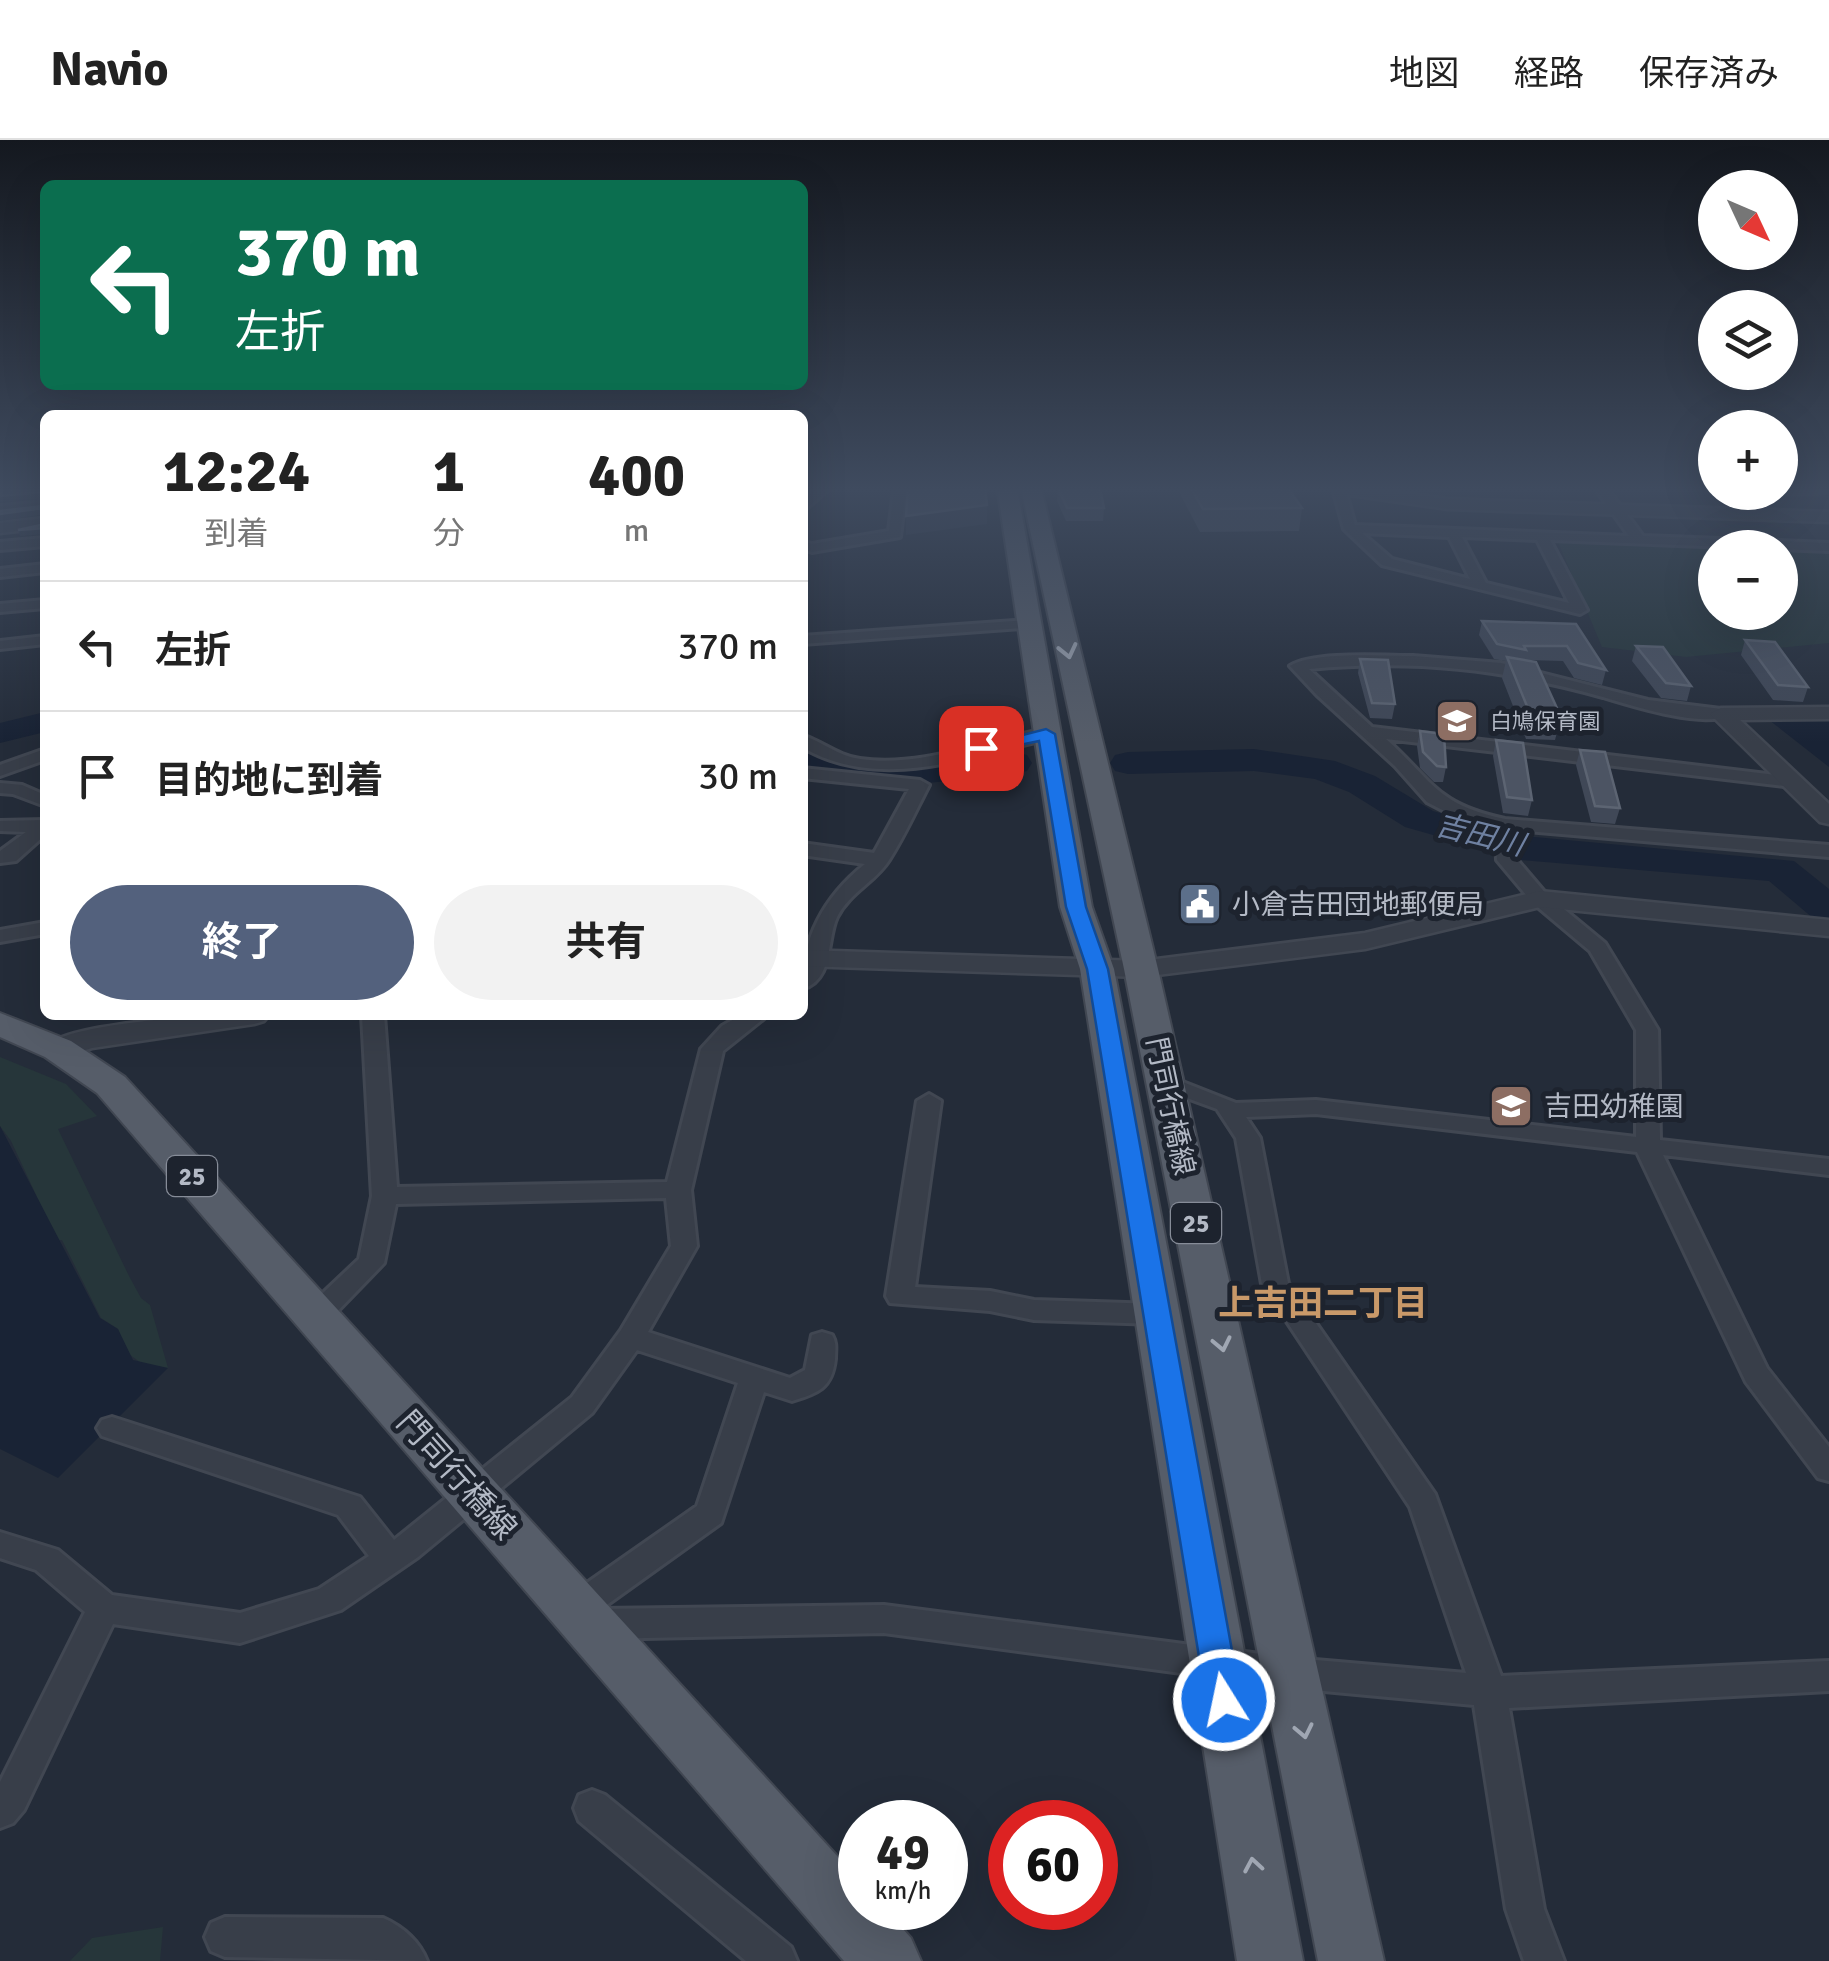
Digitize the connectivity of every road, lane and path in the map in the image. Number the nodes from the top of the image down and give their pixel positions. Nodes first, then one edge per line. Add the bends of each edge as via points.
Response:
1 (1021, 573) edge
2 (1050, 573) edge
3 (1429, 573) edge
4 (1474, 573) edge
5 (1561, 573) edge
6 (1481, 586) junction
7 (40, 604) edge
8 (0, 608) edge
9 (1030, 624) junction
10 (40, 640) edge
11 (808, 640) edge
12 (0, 644) edge
13 (1829, 712) edge
14 (1721, 714) junction
15 (1370, 732) junction
16 (1046, 734) junction
17 (808, 744) edge
18 (40, 756) edge
19 (0, 771) edge
20 (808, 773) edge
21 (1793, 782) junction
22 (0, 788) edge
23 (40, 799) edge
24 (1829, 817) edge
25 (1505, 824) junction
26 (0, 826) edge
27 (40, 826) edge
28 (40, 830) edge
29 (808, 849) edge
30 (1829, 851) edge
31 (0, 857) edge
32 (880, 860) junction
33 (1540, 899) junction
34 (1829, 928) edge
35 (40, 929) edge
36 (0, 936) edge
37 (812, 958) edge
38 (1097, 969) junction
39 (1141, 969) junction
40 (221, 1020) edge
41 (373, 1020) edge
42 (749, 1020) edge
43 (0, 1024) edge
44 (58, 1049) junction
45 (1166, 1082) junction
46 (929, 1101) dead end
47 (1230, 1110) junction
48 (1648, 1149) junction
49 (1829, 1167) edge
50 (678, 1190) junction
51 (385, 1196) junction
52 (1157, 1314) junction
53 (316, 1316) junction
54 (632, 1337) junction
55 (822, 1342) dead end
56 (754, 1377) junction
57 (112, 1428) dead end
58 (1829, 1469) edge
59 (474, 1494) junction
60 (0, 1545) edge
61 (390, 1559) junction
62 (104, 1608) junction
63 (583, 1616) junction
64 (1217, 1663) junction
65 (1292, 1674) junction
66 (1829, 1676) edge
67 (1489, 1691) junction
68 (592, 1808) dead end
69 (0, 1810) edge
70 (224, 1938) dead end
71 (864, 1953) edge
72 (406, 1961) edge
73 (777, 1961) edge
74 (1270, 1961) edge
75 (1352, 1961) edge
76 (1544, 1961) edge

1 - 9 main road, 門司行橋線 / 25
2 -> 39 main road, 門司行橋線 / 25
3 - 6 street
4 - 6 street
5 - 6 street via 1580,610
7 - 8 street
9 - 11 street
9 - 16 main road, 門司行橋線 / 25
10 - 12 street
13 - 14 street
14 - 15 street via 1686,714 1493,665 1298,666
14 - 21 street
15 - 21 street
15 - 25 street via 1434,799 1464,815
16 - 17 street via 894,765 836,761
16 - 38 main road, 門司行橋線 / 25 via 1076,907
18 - 19 street
20 - 32 street via 920,785
21 - 24 street
22 - 23 street
25 - 30 street
25 - 33 street via 1504,856
26 - 27 street
28 - 31 street via 10,857
29 - 32 street
32 - 37 street via 840,897
33 - 34 street
33 - 39 street via 1365,941
33 - 48 street via 1598,947 1648,1030
35 - 36 street
37 - 38 street
38 - 39 street
38 - 52 main road, 門司行橋線 / 25
39 - 45 main road, 門司行橋線 / 25
40 - 44 street
41 - 51 street
42 - 50 street via 712,1049
43 - 44 main road, 門司行橋線 / 25
44 - 53 main road, 門司行橋線 / 25 via 111,1086
45 - 47 street
45 -> 65 main road, 門司行橋線 / 25
46 - 52 street via 900,1296
47 - 48 street via 1316,1108
47 - 67 street via 1248,1138 1275,1284 1424,1503
48 - 49 street
48 - 58 street via 1756,1374
50 - 51 street
50 - 54 street via 684,1246
51 - 53 street via 372,1262
52 - 64 main road, 門司行橋線 / 25
53 - 59 main road, 門司行橋線 / 25
54 - 56 street
54 - 59 street via 582,1405
55 - 56 street via 819,1376 792,1390
56 - 63 street via 710,1514
57 - 61 street via 348,1506
59 - 61 street
59 - 63 main road, 門司行橋線 / 25
60 - 62 street via 48,1560
61 - 62 street via 329,1600 240,1628
62 - 69 street via 12,1798
63 - 64 street via 884,1620
63 - 71 main road, 門司行橋線 / 25
64 - 65 street
74 -> 64 main road, 門司行橋線 / 25
65 - 67 street
65 -> 75 main road, 門司行橋線 / 25
66 - 67 street
67 - 76 street via 1525,1909
68 - 73 street
70 - 72 street via 383,1938

